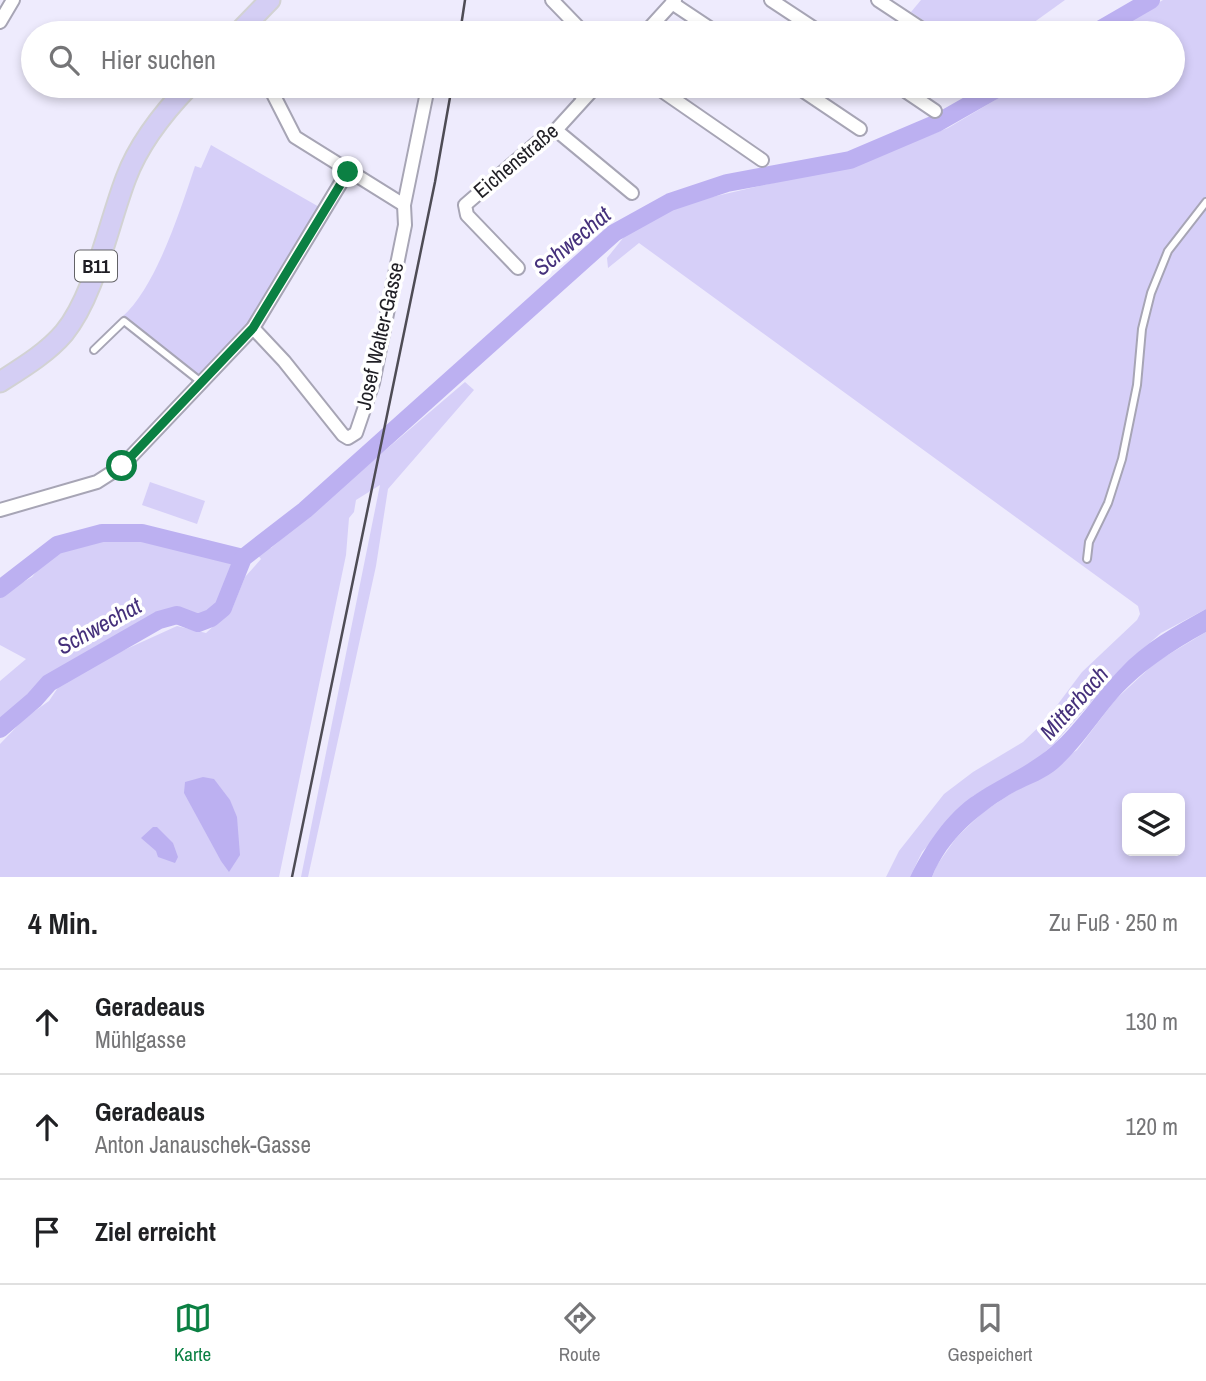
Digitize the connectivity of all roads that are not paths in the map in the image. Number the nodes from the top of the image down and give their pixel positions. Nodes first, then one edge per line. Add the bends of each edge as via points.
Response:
1 (13, 0) edge
2 (270, 0) edge
3 (552, 0) edge
4 (771, 0) edge
5 (878, 0) edge
6 (673, 2) edge
7 (251, 21) edge
8 (572, 21) edge
9 (656, 21) edge
10 (700, 21) edge
11 (803, 21) edge
12 (910, 21) edge
13 (0, 22) edge
14 (179, 98) edge
15 (275, 98) edge
16 (426, 98) edge
17 (672, 98) edge
18 (814, 98) edge
19 (916, 98) edge
20 (582, 100) edge
21 (935, 111) dead end
22 (860, 129) dead end
23 (556, 130) junction
24 (762, 160) dead end
25 (348, 172) junction
26 (632, 193) dead end
27 (1206, 202) edge
28 (404, 205) junction
29 (518, 268) dead end
30 (253, 328) junction
31 (94, 350) dead end
32 (0, 382) edge
33 (202, 384) junction
34 (0, 510) edge
35 (1087, 559) dead end

1 - 13 street
2 - 7 main road
3 - 8 street
4 - 11 street
5 - 12 street
6 - 9 street
6 - 10 street
14 - 32 main road, B11 via 136,154 78,312 63,334
15 - 25 street via 295,138
16 - 28 street, Josef Walter-Gasse
17 - 24 street
18 - 22 street
19 - 21 street
20 - 23 street, Eichenstraße
23 - 26 street
23 - 29 street, Eichenstraße via 465,205 467,215
25 - 28 street
25 - 30 street
27 - 35 lane via 1168,251 1151,293 1122,459 1089,542
28 - 30 street, Josef Walter-Gasse via 405,225 373,383 356,433 348,439 343,435
30 - 33 street
31 - 33 lane via 124,321
33 - 34 street via 122,466 97,482

